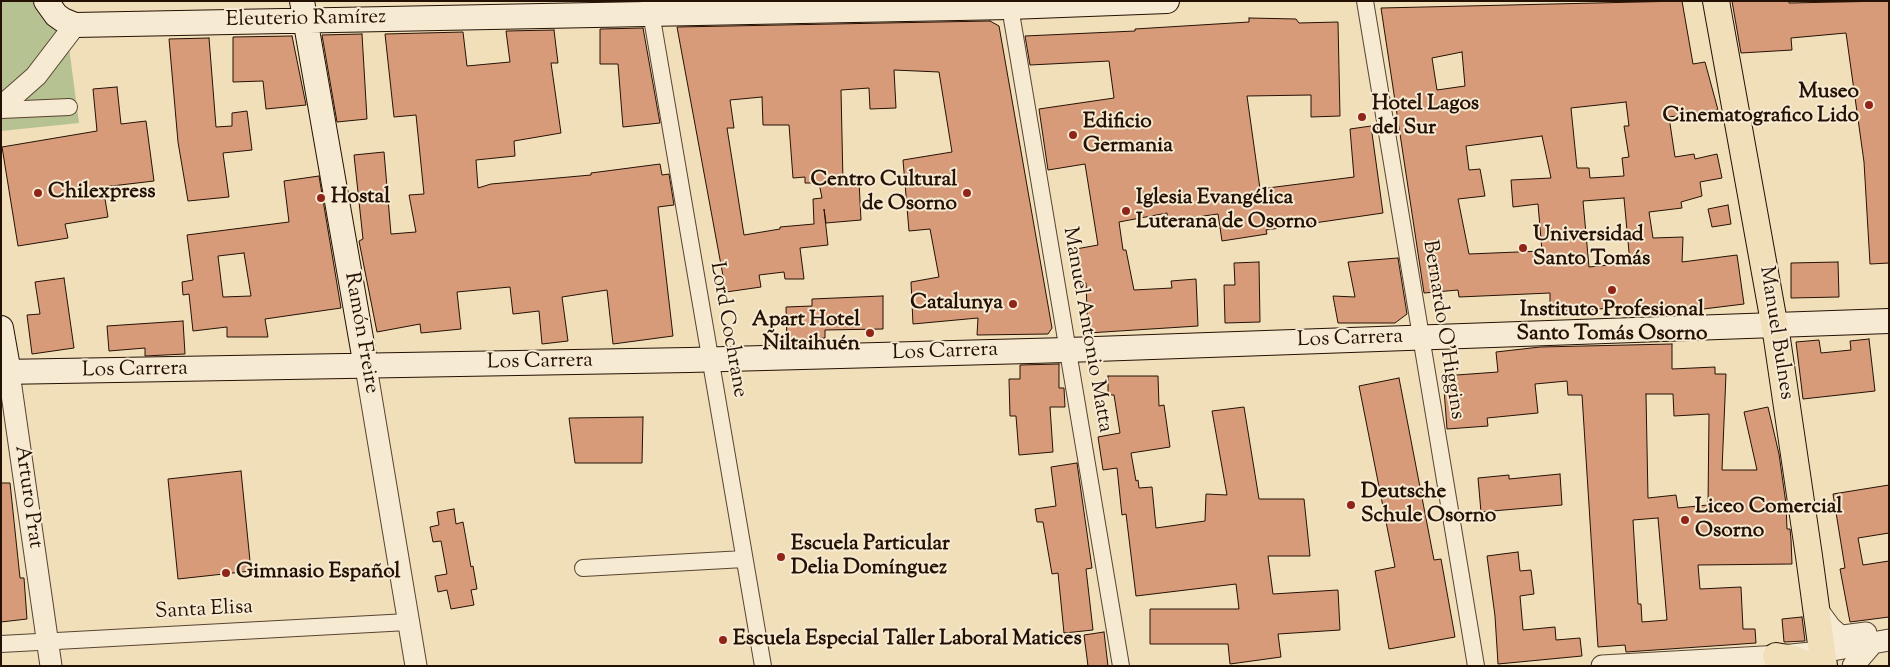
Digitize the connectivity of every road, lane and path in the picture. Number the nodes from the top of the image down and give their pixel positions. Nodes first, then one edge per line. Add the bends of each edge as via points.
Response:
1 (46, 1) edge
2 (1167, 1) edge
3 (1365, 1) edge
4 (1716, 1) edge
5 (1053, 3) edge
6 (1009, 4) edge
7 (650, 7) edge
8 (304, 11) edge
9 (75, 25) junction
10 (69, 107) dead end
11 (1, 109) edge
12 (1889, 322) edge
13 (1775, 326) junction
14 (1, 328) edge
15 (1421, 337) junction
16 (1067, 350) junction
17 (711, 360) junction
18 (366, 367) junction
19 (5, 373) edge
20 (744, 559) junction
21 (583, 568) dead end
22 (1816, 608) junction
23 (408, 622) junction
24 (1881, 637) edge
25 (49, 640) junction
26 (1, 644) edge
27 (1776, 656) joint
28 (1818, 661) edge
29 (51, 666) edge
30 (416, 666) edge
31 (763, 666) edge
32 (1121, 666) edge
33 (1476, 666) edge
34 (1602, 666) edge
35 (1853, 666) edge

1 - 9 main road via 56,15
2 - 5 main road, Eleuterio Ramírez
3 - 15 street, Bernardo O'Higgins
4 - 13 main road, Manuel Bulnes
5 - 6 main road, Eleuterio Ramírez
6 - 7 main road, Eleuterio Ramírez
6 - 16 street, Manuel Antonio Matta
7 - 8 main road, Eleuterio Ramírez
7 - 17 street, Lord Cochrane
8 - 9 main road, Eleuterio Ramírez
8 - 18 main road, Ramón Freire
9 - 11 street via 36,76
10 - 11 street
12 - 13 main road, Los Carrera
13 - 15 main road, Los Carrera
13 - 22 main road, Manuel Bulnes
14 - 19 main road, Arturo Prat
15 - 16 main road, Los Carrera
15 - 33 street, Bernardo O'Higgins
16 - 17 main road, Los Carrera
16 - 32 street, Manuel Antonio Matta
17 - 18 main road, Los Carrera
17 - 20 street, Lord Cochrane
18 - 19 main road, Los Carrera
18 - 23 street, Ramón Freire
19 - 25 street, Arturo Prat
20 - 21 street
20 - 31 street, Lord Cochrane
22 - 24 street via 1839,635
22 - 28 main road, Manuel Bulnes
23 - 25 street, Santa Elisa
23 - 30 street, Ramón Freire
24 - 28 street
24 - 35 street
25 - 26 street, Santa Elisa
25 - 29 street, Arturo Prat
27 - 28 main road
27 - 34 street

